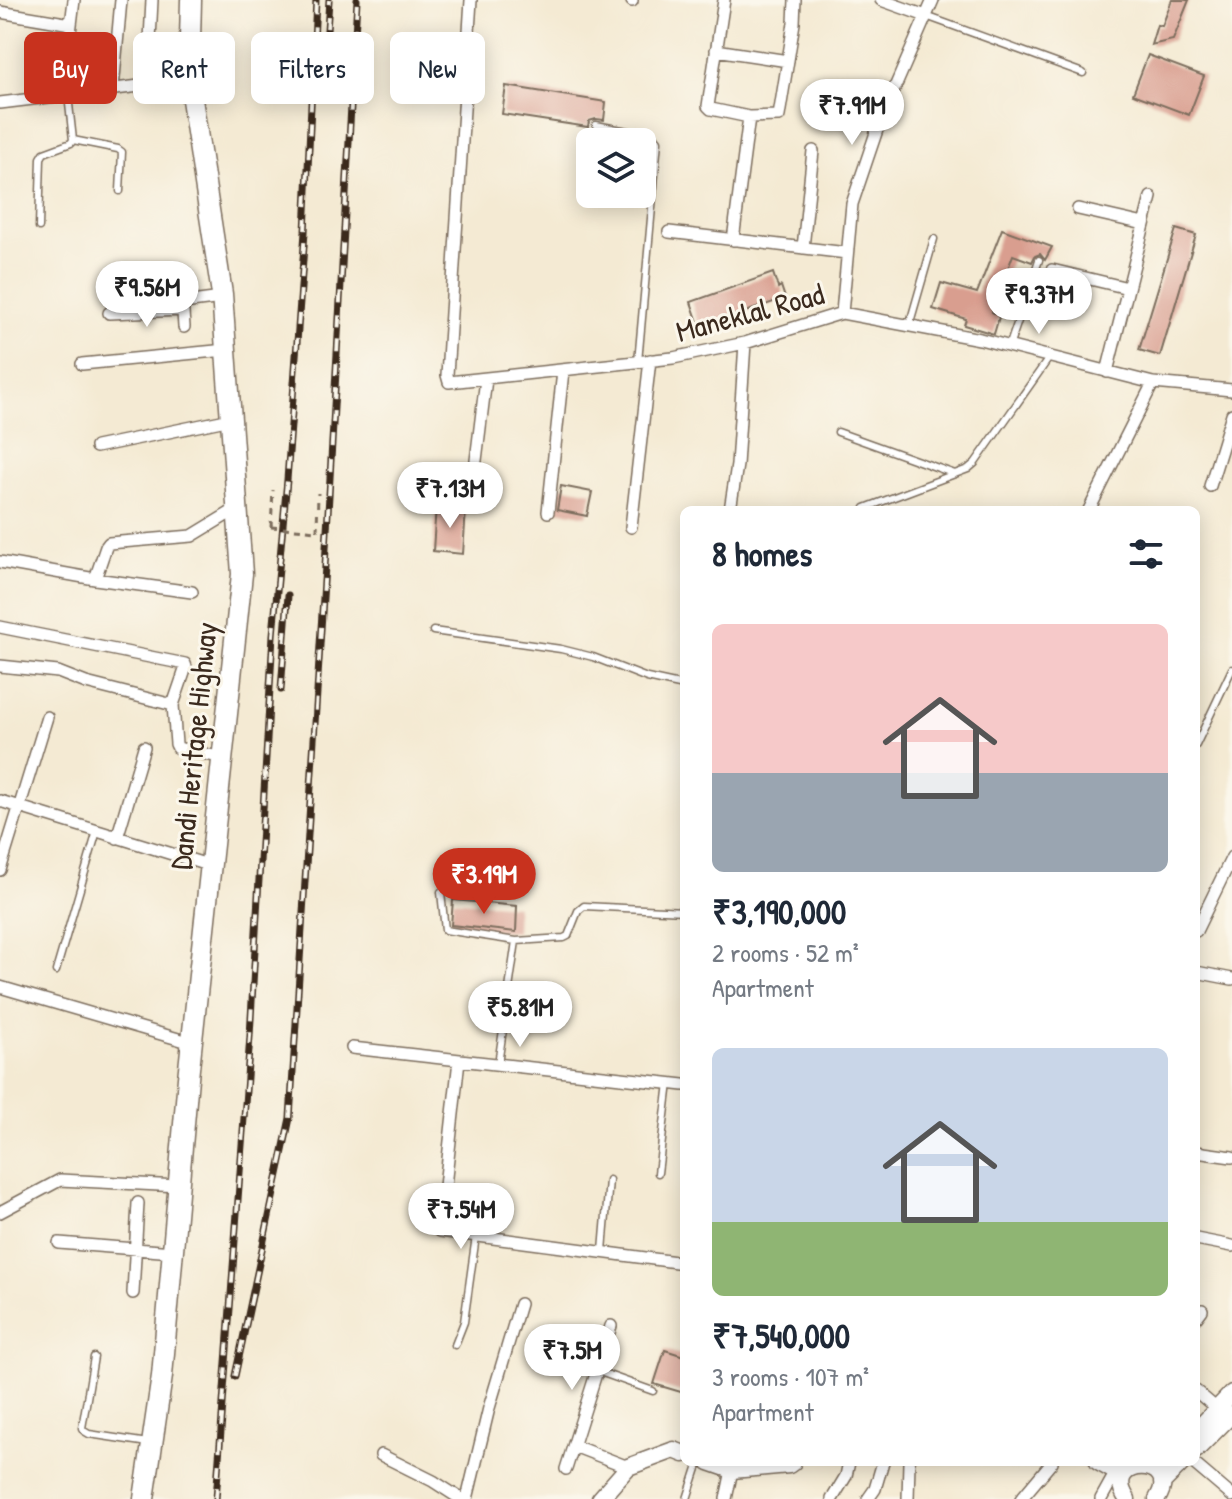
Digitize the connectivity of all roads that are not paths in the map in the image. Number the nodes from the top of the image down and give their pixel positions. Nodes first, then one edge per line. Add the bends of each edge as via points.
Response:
1 (74, 0) edge
2 (121, 0) edge
3 (152, 0) edge
4 (191, 0) edge
5 (471, 0) edge
6 (724, 0) edge
7 (795, 0) edge
8 (881, 0) edge
9 (933, 0) edge
10 (0, 12) edge
11 (926, 16) junction
12 (71, 24) junction
13 (71, 32) edge
14 (150, 32) edge
15 (190, 32) edge
16 (117, 44) edge
17 (716, 50) junction
18 (788, 61) junction
19 (1083, 73) dead end
20 (24, 100) edge
21 (0, 103) edge
22 (69, 104) edge
23 (193, 104) edge
24 (749, 117) junction
25 (596, 125) dead end
26 (73, 140) junction
27 (813, 151) dead end
28 (120, 191) dead end
29 (1151, 197) dead end
30 (1078, 209) dead end
31 (1144, 224) junction
32 (39, 227) dead end
33 (669, 232) dead end
34 (934, 239) dead end
35 (733, 240) junction
36 (803, 248) junction
37 (847, 253) junction
38 (1039, 260) dead end
39 (1052, 270) dead end
40 (148, 284) dead end
41 (1128, 288) junction
42 (222, 298) junction
43 (183, 306) junction
44 (109, 313) dead end
45 (842, 313) junction
46 (909, 326) junction
47 (184, 327) dead end
48 (745, 343) junction
49 (1009, 347) junction
50 (226, 350) junction
51 (1049, 357) junction
52 (644, 361) junction
53 (82, 364) dead end
54 (563, 371) junction
55 (1107, 372) junction
56 (486, 379) junction
57 (1153, 383) junction
58 (1232, 390) edge
59 (1232, 414) edge
60 (231, 419) junction
61 (838, 432) dead end
62 (96, 447) dead end
63 (956, 474) junction
64 (1210, 486) dead end
65 (471, 501) dead end
66 (731, 506) edge
67 (870, 506) edge
68 (1091, 506) edge
69 (238, 508) junction
70 (548, 512) dead end
71 (631, 527) dead end
72 (0, 562) edge
73 (95, 579) junction
74 (192, 592) dead end
75 (0, 627) edge
76 (433, 631) dead end
77 (0, 666) edge
78 (1232, 669) edge
79 (680, 685) edge
80 (173, 705) junction
81 (47, 717) dead end
82 (1200, 737) edge
83 (144, 747) dead end
84 (223, 758) junction
85 (0, 801) edge
86 (19, 808) junction
87 (97, 831) junction
88 (117, 838) junction
89 (1232, 857) edge
90 (211, 866) junction
91 (0, 870) edge
92 (441, 892) dead end
93 (680, 911) edge
94 (1200, 923) edge
95 (516, 941) junction
96 (56, 971) dead end
97 (1200, 973) edge
98 (1232, 979) edge
99 (0, 987) edge
100 (192, 1043) junction
101 (352, 1048) dead end
102 (459, 1060) junction
103 (498, 1064) junction
104 (669, 1083) junction
105 (680, 1084) edge
106 (1200, 1153) edge
107 (1232, 1157) edge
108 (658, 1173) dead end
109 (609, 1180) dead end
110 (179, 1186) junction
111 (138, 1203) dead end
112 (0, 1212) edge
113 (476, 1236) junction
114 (1200, 1240) edge
115 (59, 1243) dead end
116 (1232, 1246) edge
117 (136, 1249) junction
118 (603, 1251) junction
119 (173, 1252) junction
120 (680, 1262) edge
121 (133, 1293) dead end
122 (520, 1304) dead end
123 (611, 1326) dead end
124 (455, 1345) dead end
125 (94, 1357) dead end
126 (597, 1371) junction
127 (653, 1391) dead end
128 (1232, 1393) edge
129 (1200, 1394) edge
130 (1224, 1412) edge
131 (1200, 1428) edge
132 (152, 1443) junction
133 (1200, 1445) edge
134 (574, 1446) junction
135 (680, 1449) edge
136 (381, 1455) dead end
137 (698, 1466) edge
138 (720, 1466) edge
139 (778, 1466) edge
140 (848, 1466) edge
141 (882, 1466) edge
142 (909, 1466) edge
143 (1049, 1466) edge
144 (1105, 1466) edge
145 (1136, 1466) edge
146 (1143, 1466) edge
147 (1178, 1466) edge
148 (1197, 1466) edge
149 (628, 1467) junction
150 (566, 1469) dead end
151 (732, 1470) junction
152 (1120, 1474) junction
153 (1161, 1479) edge
154 (1232, 1496) edge
155 (144, 1499) edge
156 (464, 1499) edge
157 (600, 1499) edge
158 (687, 1499) edge
159 (726, 1499) edge
160 (832, 1499) edge
161 (868, 1499) edge
162 (908, 1499) edge
163 (1021, 1499) edge
164 (1101, 1499) edge
165 (1127, 1499) edge

1 - 12 street
2 - 16 street
3 - 14 street
4 - 15 highway, Dandi Heritage Highway
5 - 56 street, Maneklal Road via 447,375 449,382
6 - 17 street
7 - 18 street
8 - 11 street
9 - 11 street
10 - 12 street
11 - 19 lane
11 - 37 street via 879,124 852,204
12 - 13 street
17 - 18 street
17 - 24 street via 709,108
18 - 24 street via 779,116
20 - 21 street
22 - 26 lane
23 - 42 highway, Dandi Heritage Highway
24 - 35 street
25 - 52 lane via 658,141
26 - 28 lane via 122,152
26 - 32 lane via 41,158
27 - 36 street
29 - 31 street
30 - 31 street
31 - 41 street
33 - 35 street
34 - 46 lane
35 - 36 street
36 - 37 street
37 - 45 street
38 - 49 lane
39 - 41 street
40 - 43 street via 181,283
41 - 55 street
42 - 43 street
42 - 50 highway, Dandi Heritage Highway
43 - 44 street
43 - 47 street
45 - 46 street, Maneklal Road
45 - 48 street, Maneklal Road
46 - 49 street, Maneklal Road
48 - 52 street, Maneklal Road
48 - 66 street
49 - 51 street, Maneklal Road
50 - 53 street
50 - 60 highway, Dandi Heritage Highway
51 - 55 street, Maneklal Road
51 - 63 lane via 975,463
52 - 54 street, Maneklal Road
52 - 71 street
54 - 56 street, Maneklal Road
54 - 70 street
55 - 57 street, Maneklal Road
56 - 65 street
57 - 58 street, Maneklal Road
57 - 68 street
59 - 64 street
60 - 62 street
60 - 69 highway, Dandi Heritage Highway
61 - 63 lane
63 - 67 lane
69 - 73 street via 192,536 109,543
69 - 84 highway, Dandi Heritage Highway via 242,574
72 - 73 street
73 - 74 street
75 - 80 street via 185,664
76 - 79 lane via 561,649
77 - 80 street via 62,673
78 - 82 lane
80 - 84 street via 178,748
81 - 86 street
83 - 88 street
84 - 90 highway, Dandi Heritage Highway
85 - 86 street
86 - 87 street
86 - 91 street
87 - 88 street
87 - 96 lane
88 - 90 street
89 - 94 street
90 - 100 highway, Dandi Heritage Highway
92 - 95 lane via 445,930
93 - 95 lane via 584,906 568,936
95 - 103 lane
97 - 98 street
99 - 100 street
100 - 110 highway, Dandi Heritage Highway
101 - 102 street
102 - 103 street
102 - 113 street via 440,1231
103 - 104 street
104 - 105 street
104 - 108 lane
106 - 107 street
109 - 118 lane
110 - 112 street via 60,1180
110 - 119 highway, Dandi Heritage Highway
111 - 117 street
113 - 118 street
113 - 124 lane via 464,1322
114 - 116 street
115 - 117 street
117 - 119 street
117 - 121 street
118 - 120 street
119 - 132 highway, Dandi Heritage Highway
122 - 156 street
123 - 126 street
125 - 132 lane via 84,1431
126 - 127 lane
126 - 134 street
128 - 130 main road
129 - 130 street
130 - 131 main road
130 - 133 main road
132 - 155 highway, Dandi Heritage Highway
134 - 149 street
134 - 150 street
135 - 149 main road
136 - 156 street
137 - 158 lane
138 - 151 main road
139 - 151 main road
140 - 160 street
141 - 161 street
142 - 162 street
143 - 163 street
144 - 152 main road
145 - 152 main road
146 - 153 main road
147 - 153 main road
148 - 154 street
149 - 157 main road
151 - 159 street
152 - 164 street
152 - 165 main road

